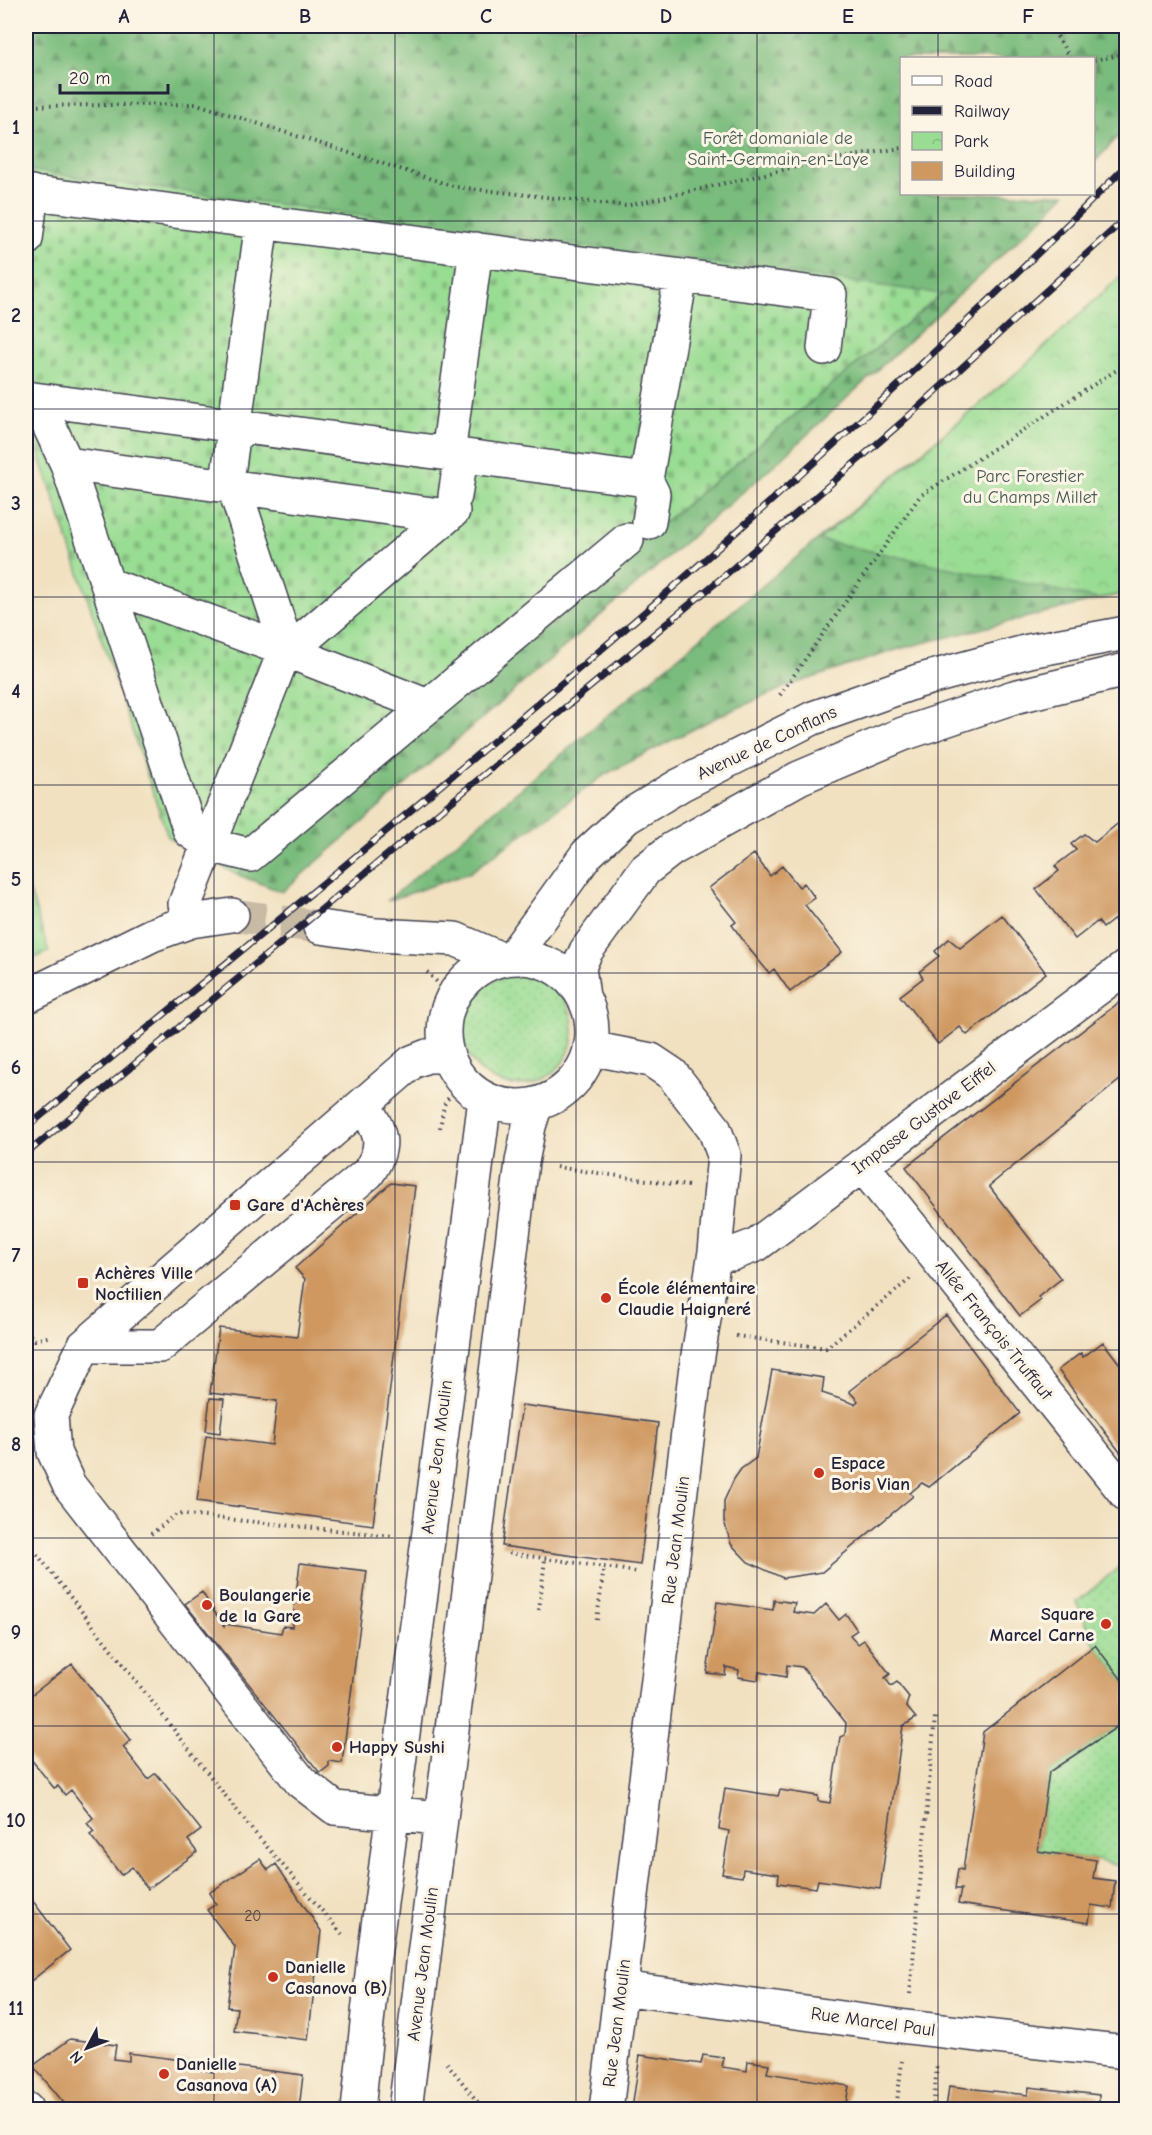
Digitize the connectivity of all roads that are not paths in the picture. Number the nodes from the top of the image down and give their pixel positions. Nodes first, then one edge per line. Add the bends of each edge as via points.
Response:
1 (29, 192) edge
2 (262, 222) junction
3 (26, 238) edge
4 (476, 249) junction
5 (681, 276) junction
6 (824, 348) dead end
7 (31, 399) edge
8 (234, 426) junction
9 (454, 455) junction
10 (66, 464) junction
11 (232, 477) junction
12 (646, 480) junction
13 (452, 508) junction
14 (107, 585) junction
15 (1126, 633) edge
16 (286, 650) junction
17 (1126, 670) edge
18 (428, 706) junction
19 (210, 846) junction
20 (185, 904) dead end
21 (232, 915) tunnel mouth
22 (320, 927) tunnel mouth
23 (506, 959) junction
24 (1126, 967) edge
25 (26, 997) edge
26 (584, 997) junction
27 (590, 1048) junction
28 (447, 1055) junction
29 (485, 1099) junction
30 (537, 1104) junction
31 (364, 1105) junction
32 (862, 1165) junction
33 (715, 1252) junction
34 (84, 1346) junction
35 (1126, 1494) edge
36 (393, 1815) junction
37 (440, 1818) junction
38 (621, 1988) junction
39 (1126, 2052) edge
40 (358, 2109) edge
41 (405, 2109) edge
42 (606, 2109) edge

1 - 2 street
1 - 3 street
2 - 4 street
2 - 8 street
4 - 5 street
4 - 9 street
5 - 6 street via 830,295
5 - 12 street
7 - 8 street
7 - 10 street
8 - 9 street
8 - 11 street
9 - 12 street
9 - 13 street
10 - 11 street
10 - 14 street
11 - 13 street
11 - 16 street
12 - 18 street via 653,494 638,531
13 - 16 street
14 - 16 street
14 - 19 street via 190,831
15 - 23 street, Avenue de Conflans via 1029,651 918,681 813,718 680,785 627,817 587,854
16 - 18 street
16 - 19 street
17 - 26 street via 1014,697 903,734 799,778 672,849 645,870 586,951 579,967
18 - 19 street via 250,855
19 - 20 street
21 - 25 street via 191,921 152,935
22 - 23 street via 376,935 455,939
23 - 26 street via 545,963 560,971
23 - 28 street via 472,974 452,998 445,1016
24 - 32 street, Impasse Gustave Eiffel
26 - 27 street via 592,1022
27 - 30 street via 580,1073 561,1092
27 - 33 street, Rue Jean Moulin via 651,1060 666,1069 683,1085 714,1128 724,1155
28 - 29 street via 460,1079
28 - 31 street via 412,1062
29 - 30 street via 510,1106
29 - 36 street, Avenue Jean Moulin
30 - 37 street, Avenue Jean Moulin via 522,1162
31 - 34 street
31 - 34 street via 380,1132 377,1160 368,1173 160,1346
32 - 33 street, Impasse Gustave Eiffel via 756,1245 732,1254
32 - 35 street, Allée François Truffaut
33 - 38 street, Rue Jean Moulin via 695,1374
34 - 36 street via 51,1415 54,1452 69,1485 301,1782 334,1808
36 - 37 street
36 - 40 street, Avenue Jean Moulin
37 - 41 street, Avenue Jean Moulin
38 - 39 street, Rue Marcel Paul
38 - 42 street, Rue Jean Moulin

